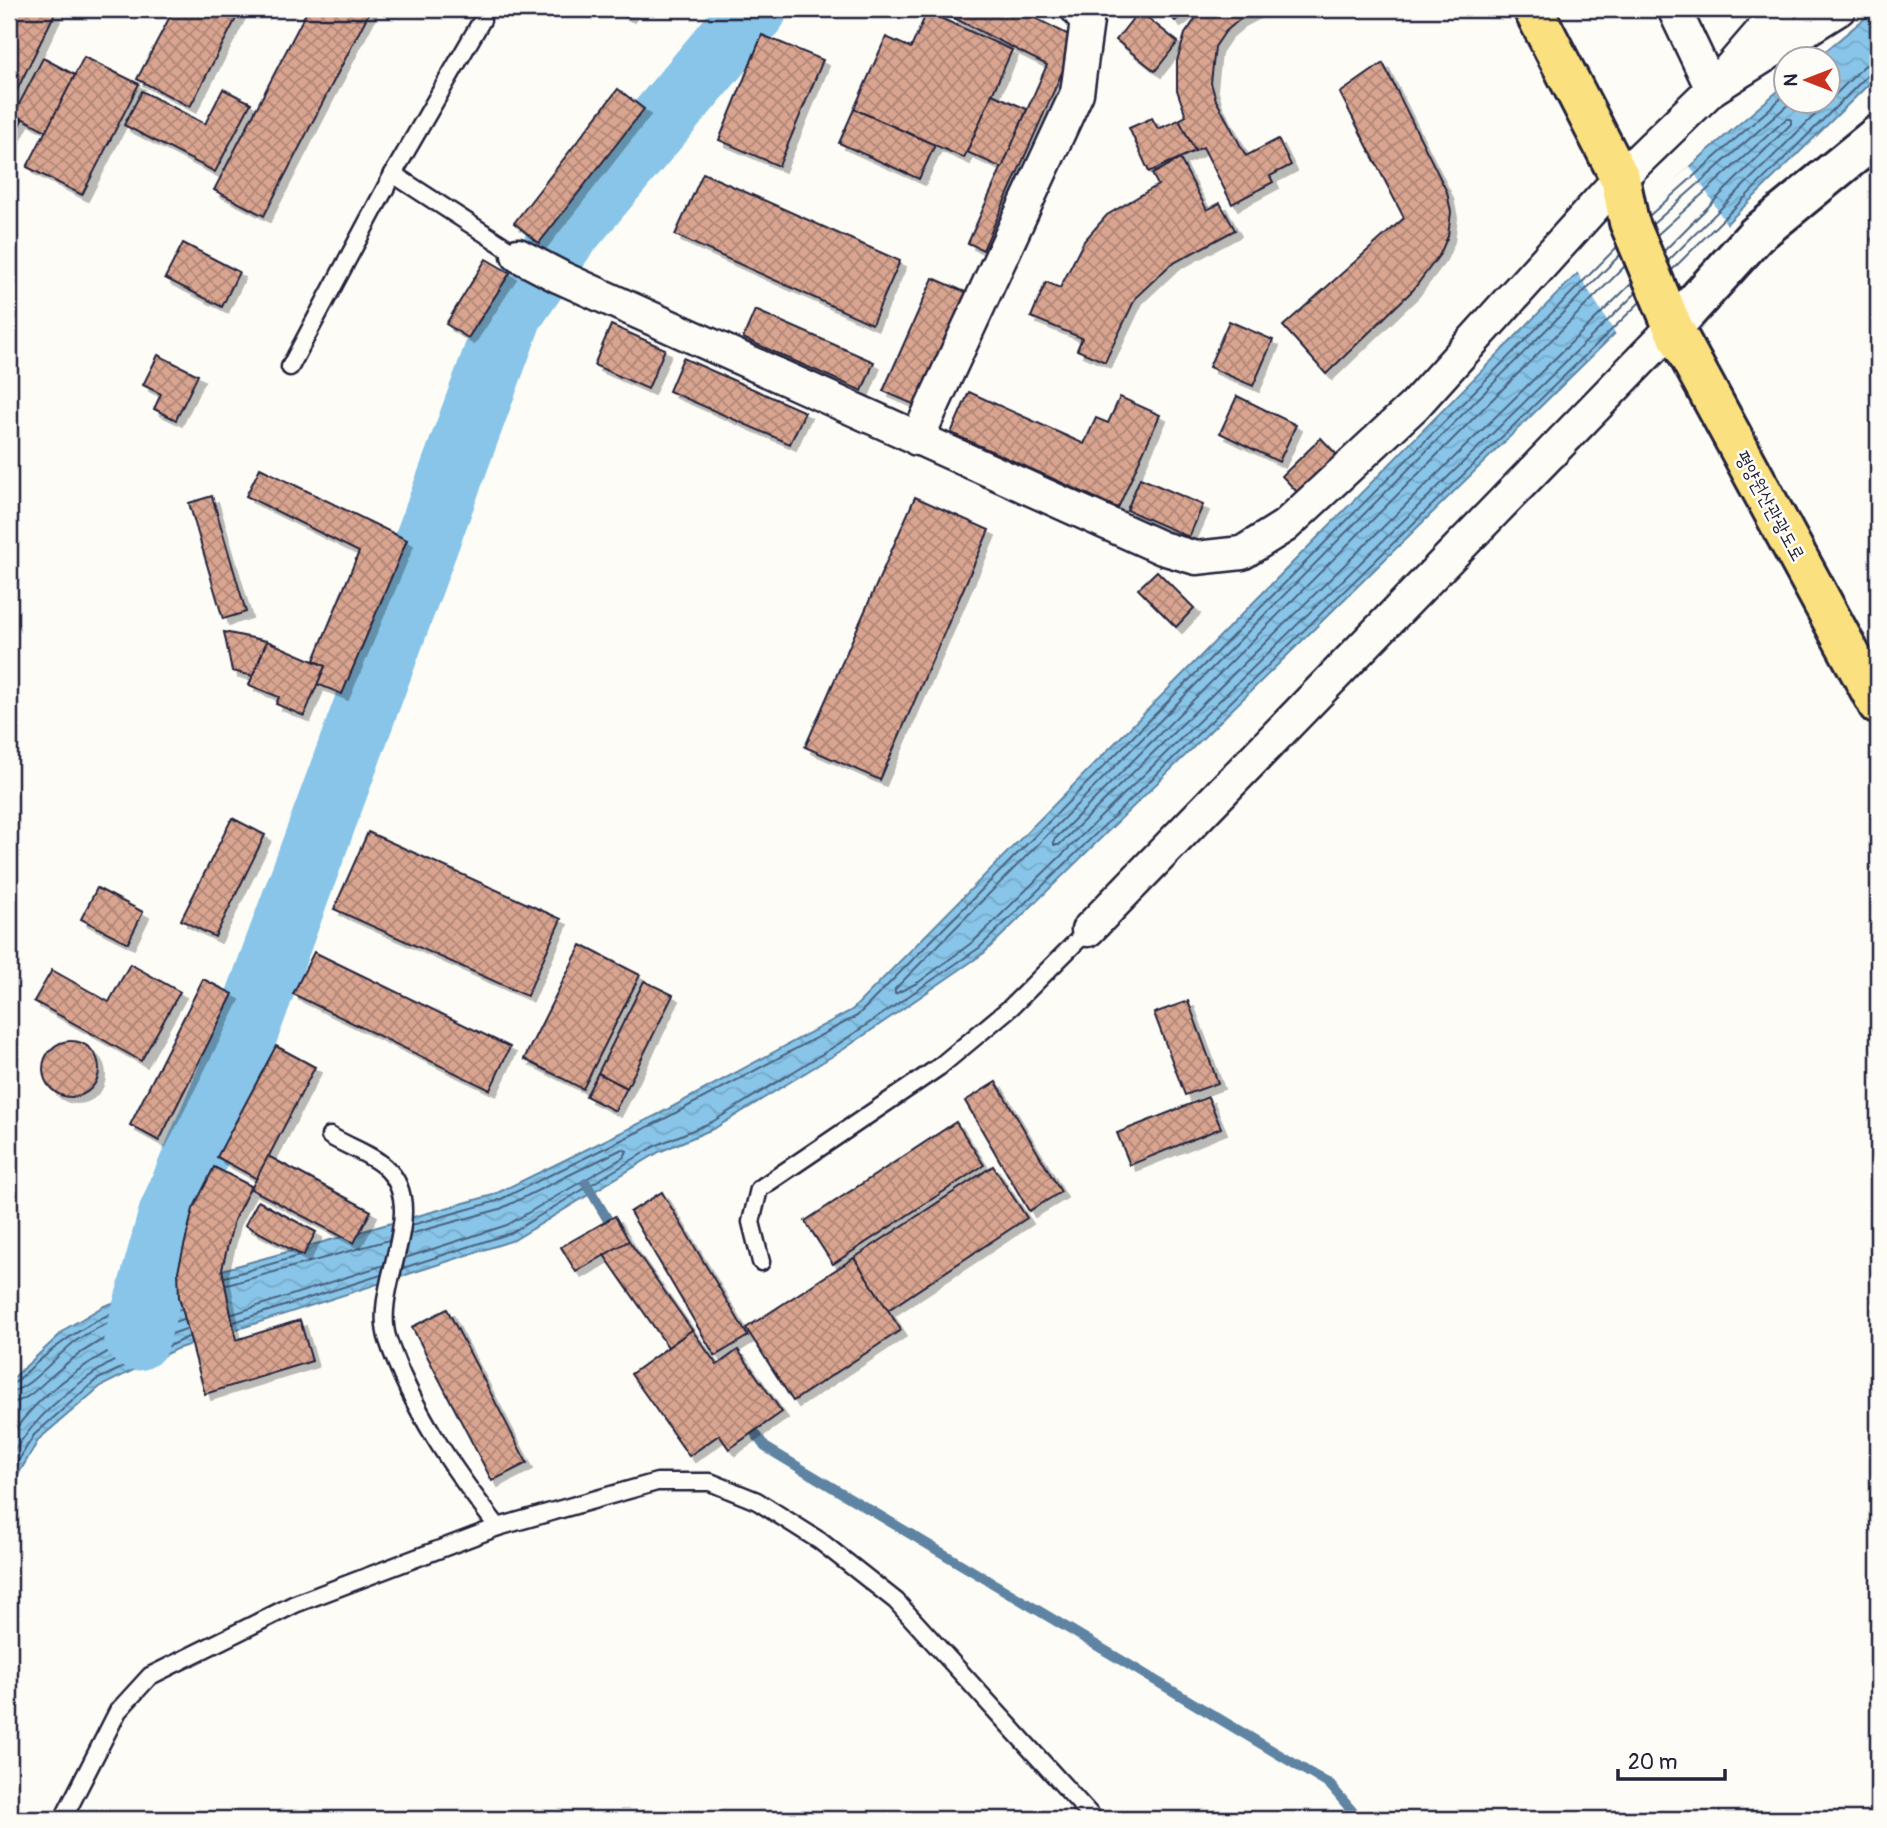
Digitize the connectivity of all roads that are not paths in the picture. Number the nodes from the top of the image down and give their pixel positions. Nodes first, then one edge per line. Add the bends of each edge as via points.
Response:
1 (1077, 9) edge
2 (1533, 9) edge
3 (1674, 9) edge
4 (1781, 9) edge
5 (1839, 9) edge
6 (482, 20) dead end
7 (1713, 89) junction
8 (1878, 135) edge
9 (393, 174) junction
10 (1620, 178) junction
11 (518, 255) joint
12 (1669, 316) junction
13 (290, 367) dead end
14 (917, 439) junction
15 (1878, 705) edge
16 (1088, 930) joint
17 (330, 1136) dead end
18 (761, 1262) dead end
19 (498, 1528) junction
20 (63, 1819) edge
21 (1094, 1819) edge

1 - 14 street via 1087,21 1077,93
2 - 10 highway
3 - 7 street
4 - 7 street
5 - 7 street
6 - 9 lane
7 - 10 street
8 - 12 street via 1756,234
9 - 11 lane
9 - 13 lane
10 - 12 highway, 평양원산관광도로 via 1629,222
10 - 14 street via 1414,405 1285,526 1242,553 1196,558 1162,548
11 - 14 street
12 - 15 highway, 평양원산관광도로
12 - 16 street
16 - 18 lane via 1011,1007 939,1067 759,1189 751,1222
17 - 19 lane via 386,1167 404,1195 401,1232 384,1305 387,1338 424,1419
19 - 20 lane via 295,1604 150,1676 118,1711
19 - 21 lane via 657,1482 709,1482 757,1501 820,1541 896,1601

